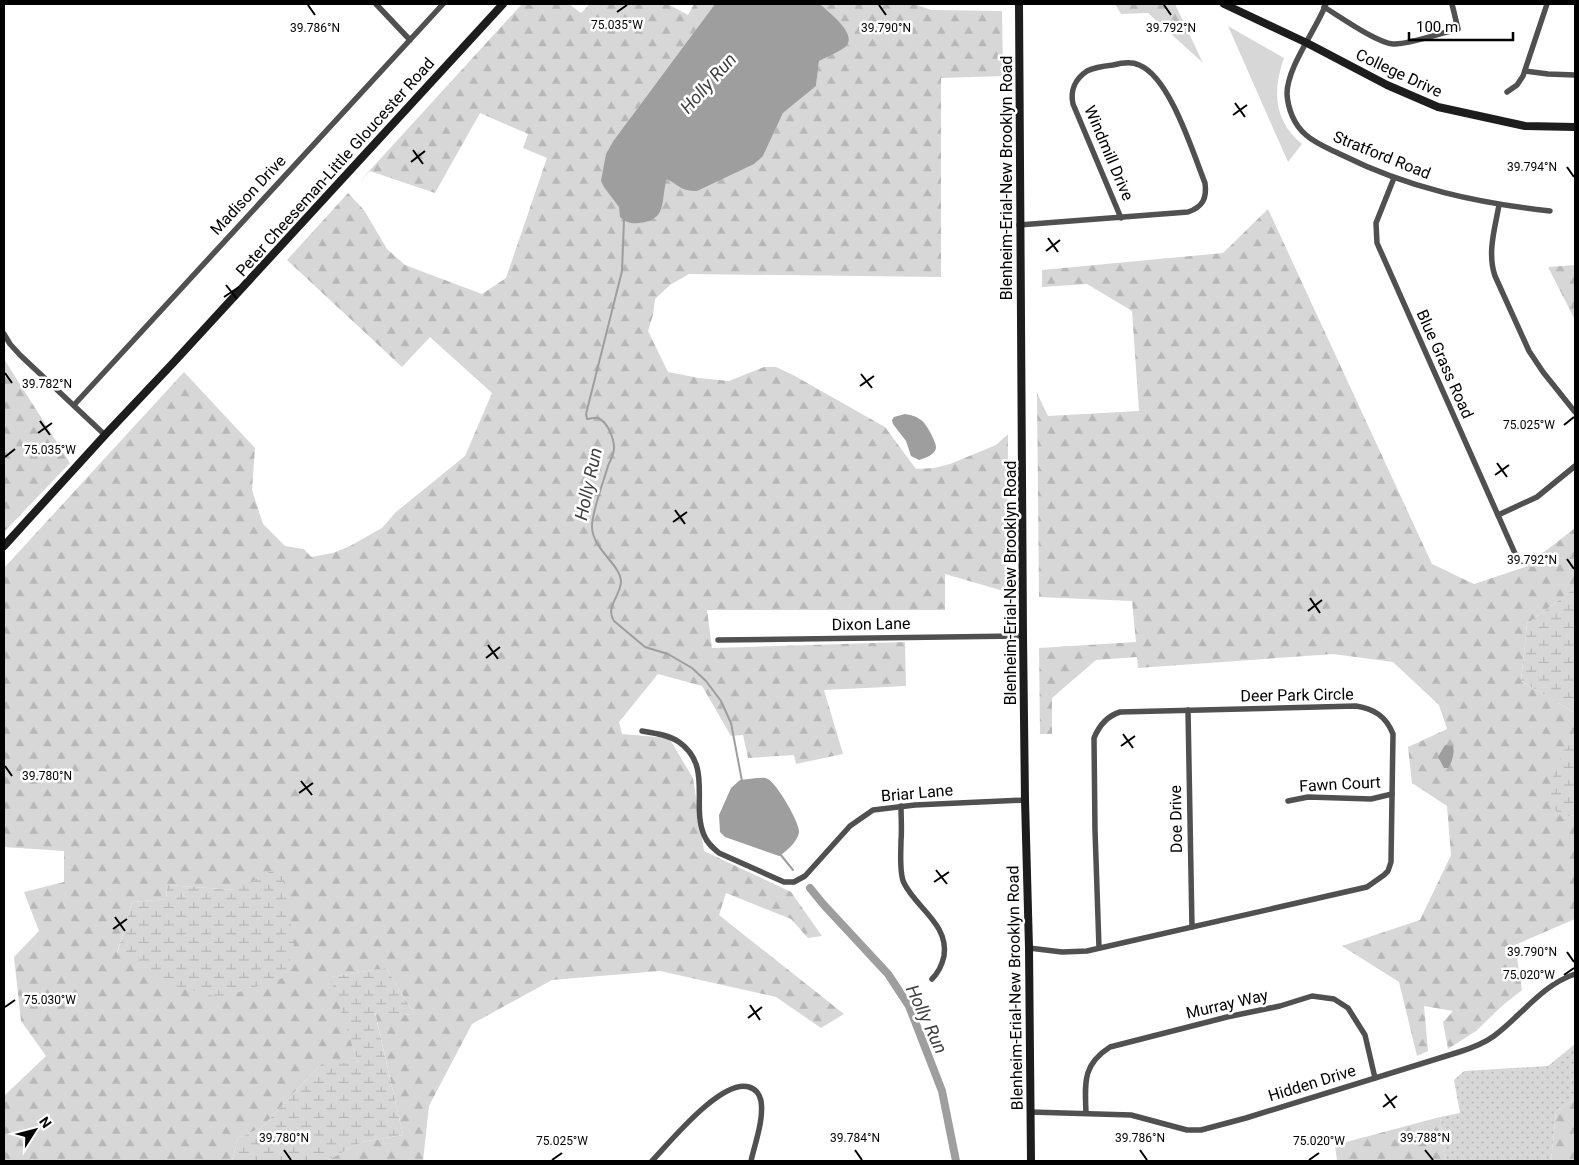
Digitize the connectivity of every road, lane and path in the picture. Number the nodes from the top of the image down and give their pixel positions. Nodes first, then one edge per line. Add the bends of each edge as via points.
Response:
1 (376, 4) edge
2 (443, 4) edge
3 (503, 4) edge
4 (1019, 4) edge
5 (1224, 4) edge
6 (1452, 4) edge
7 (1548, 4) edge
8 (1325, 6) edge
9 (410, 40) junction
10 (1306, 43) junction
11 (1525, 71) junction
12 (1575, 75) edge
13 (1507, 92) dead end
14 (1575, 127) edge
15 (1394, 178) junction
16 (1499, 205) junction
17 (1550, 211) dead end
18 (1121, 218) junction
19 (1019, 225) junction
20 (4, 334) edge
21 (74, 405) junction
22 (1575, 412) edge
23 (105, 435) junction
24 (1575, 466) edge
25 (1498, 515) junction
26 (4, 546) edge
27 (1517, 558) dead end
28 (1023, 636) junction
29 (718, 640) dead end
30 (1188, 710) junction
31 (642, 731) dead end
32 (1392, 794) junction
33 (1025, 800) junction
34 (1288, 801) dead end
35 (901, 806) junction
36 (1192, 926) junction
37 (1029, 948) junction
38 (1099, 948) junction
39 (1575, 974) edge
40 (932, 979) dead end
41 (1375, 1078) junction
42 (1030, 1112) junction
43 (1086, 1113) junction
44 (652, 1161) edge
45 (751, 1161) edge
46 (1031, 1161) edge

1 - 9 street
2 - 9 street, Madison Drive
3 - 23 main road, Peter Cheeseman-Little Gloucester Road
4 - 19 main road, Blenheim-Erial-New Brooklyn Road
5 - 10 main road, College Drive
6 - 8 street via 1458,30 1391,44 1379,40
7 - 11 street
8 - 10 street, Stratford Road
9 - 21 street, Madison Drive
10 - 14 main road, College Drive via 1438,108 1525,126
10 - 15 street, Stratford Road via 1288,85 1294,121 1311,139
11 - 12 street
11 - 13 street via 1517,86
15 - 16 street, Stratford Road
15 - 25 street, Blue Grass Road via 1376,223 1377,243
16 - 17 street, Stratford Road
16 - 22 street via 1492,252 1495,276 1529,351
18 - 18 street, Windmill Drive via 1188,212 1203,203 1206,193 1205,183 1170,97 1146,68 1126,63 1086,72 1072,90 1073,104
18 - 19 street, Windmill Drive
19 - 28 main road, Blenheim-Erial-New Brooklyn Road
20 - 21 street via 20,355
21 - 23 street
23 - 26 main road, Peter Cheeseman-Little Gloucester Road
24 - 25 street via 1537,497
25 - 27 street, Blue Grass Road
28 - 29 street, Dixon Lane
28 - 33 main road, Blenheim-Erial-New Brooklyn Road
30 - 32 street, Deer Park Circle via 1368,708 1386,721 1392,734
30 - 36 street, Doe Drive
30 - 38 street, Deer Park Circle via 1120,712 1107,718 1094,738
31 - 35 street, Briar Lane via 672,738 690,752 700,780 701,825 710,845 719,853 784,882 794,882 807,873 860,818 873,810
32 - 34 street, Fawn Court via 1372,799 1308,797
32 - 36 street, Deer Park Circle via 1391,862 1388,871 1373,884
33 - 35 street, Briar Lane
33 - 37 main road, Blenheim-Erial-New Brooklyn Road
35 - 40 street via 903,882 936,924 944,943 941,967
36 - 38 street, Deer Park Circle
37 - 38 street, Deer Park Circle via 1062,952 1087,952
37 - 42 main road, Blenheim-Erial-New Brooklyn Road
39 - 41 street, Hidden Drive via 1548,988 1482,1044
41 - 43 street, Hidden Drive via 1201,1130 1187,1130 1131,1115
41 - 43 street, Murray Way via 1364,1035 1348,1008 1334,999 1312,996 1110,1047 1097,1056 1088,1072
42 - 43 street, Hidden Drive
42 - 46 main road, Blenheim-Erial-New Brooklyn Road
44 - 45 street via 699,1111 734,1088 746,1086 753,1088 761,1099

